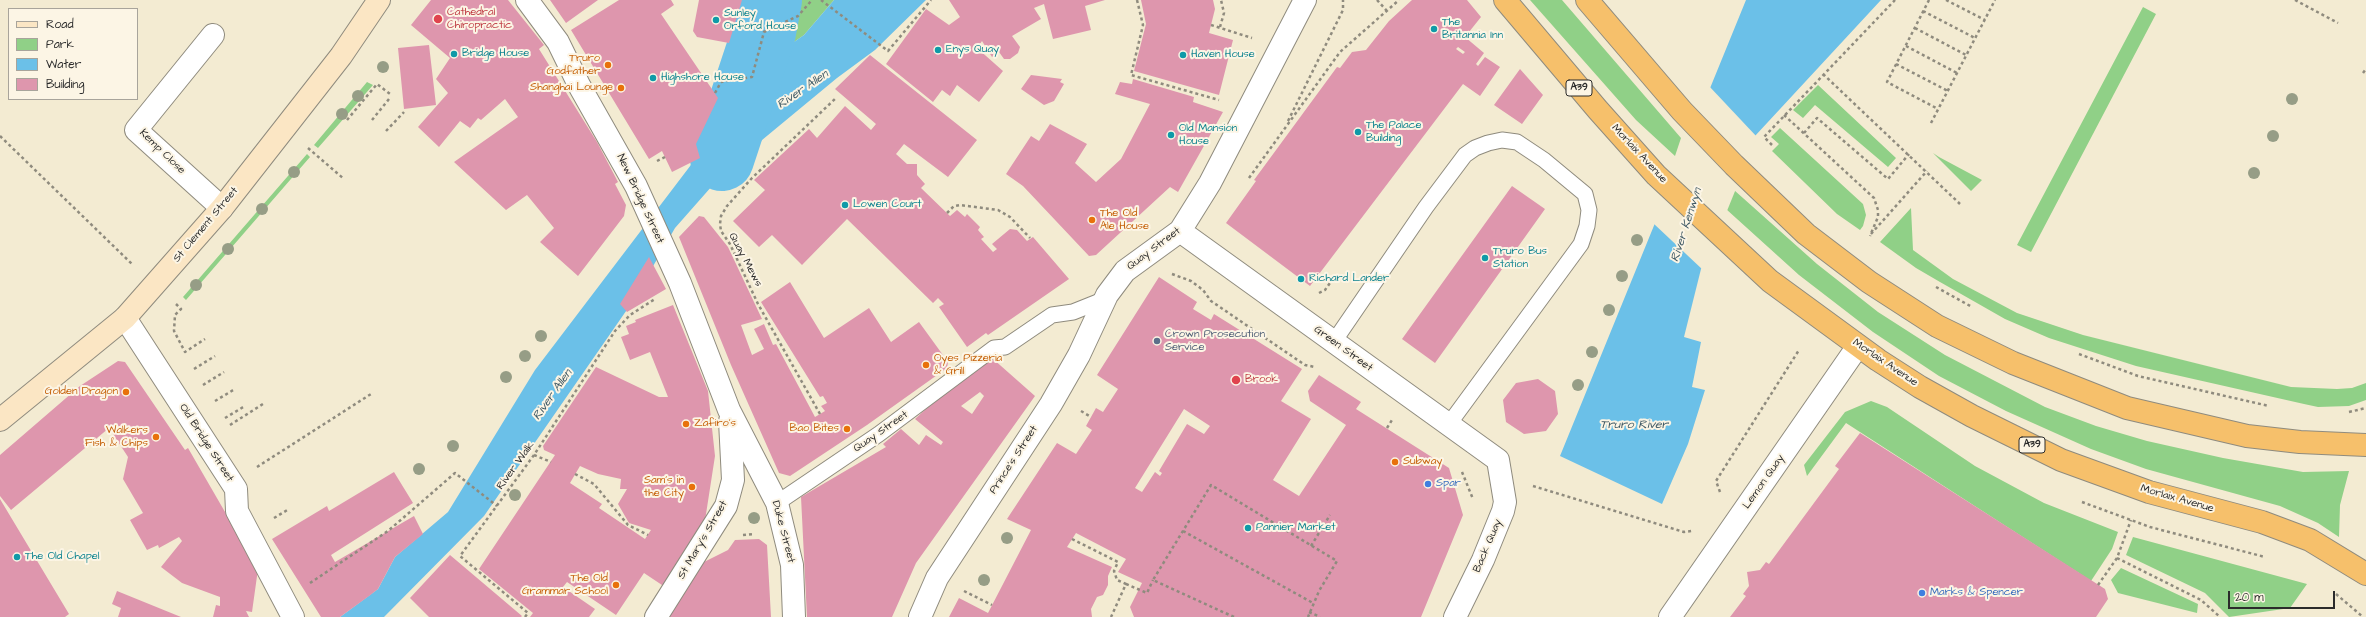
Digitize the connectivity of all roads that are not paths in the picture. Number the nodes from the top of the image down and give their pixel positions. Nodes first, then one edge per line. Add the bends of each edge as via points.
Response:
1 (379, 0) edge
2 (527, 0) edge
3 (1305, 0) edge
4 (1504, 0) edge
5 (1587, 0) edge
6 (213, 35) dead end
7 (222, 208) junction
8 (1180, 232) junction
9 (1103, 300) junction
10 (125, 318) junction
11 (1333, 343) junction
12 (1858, 346) junction
13 (729, 410) junction
14 (0, 420) edge
15 (1449, 424) junction
16 (2366, 445) edge
17 (1500, 470) joint
18 (776, 503) junction
19 (2366, 574) edge
20 (289, 609) edge
21 (656, 617) edge
22 (794, 617) edge
23 (920, 617) edge
24 (1455, 617) edge
25 (1670, 617) edge

1 - 7 main road, St Clement Street via 341,56
2 - 13 street, New Bridge Street via 558,42 580,87 636,186 676,276
3 - 8 street, Quay Street via 1210,183
4 - 12 highway, Morlaix Avenue / A39 via 1656,174 1770,281
5 - 16 highway via 1682,111 1806,234 1897,302 1938,326 2013,363 2127,408 2246,436
6 - 7 street, Kemp Close via 136,130
7 - 10 main road, St Clement Street
8 - 9 street, Quay Street via 1125,271
8 - 11 street, Green Street
9 - 18 lane, Quay Street via 1072,312 1052,315 1005,347 994,348 879,434
9 - 23 street, Prince's Street via 1079,355 1051,404 938,578
10 - 14 main road, St Clement Street
10 - 20 street, Old Bridge Street via 236,489 237,511
11 - 15 street, Green Street
11 - 15 lane via 1426,207 1465,155 1475,148 1502,140 1517,142 1544,160 1585,194 1589,210 1585,232 1570,261
12 - 19 highway, Morlaix Avenue / A39 via 1972,416 2062,460 2149,492 2262,522 2297,535 2310,540
12 - 25 street, Lemon Quay
13 - 18 street, Duke Street
13 - 21 street, St Mary's Street via 733,480 726,506
15 - 17 street, Green Street via 1498,460
17 - 24 street, Back Quay via 1503,511
18 - 22 street, Duke Street via 792,566

